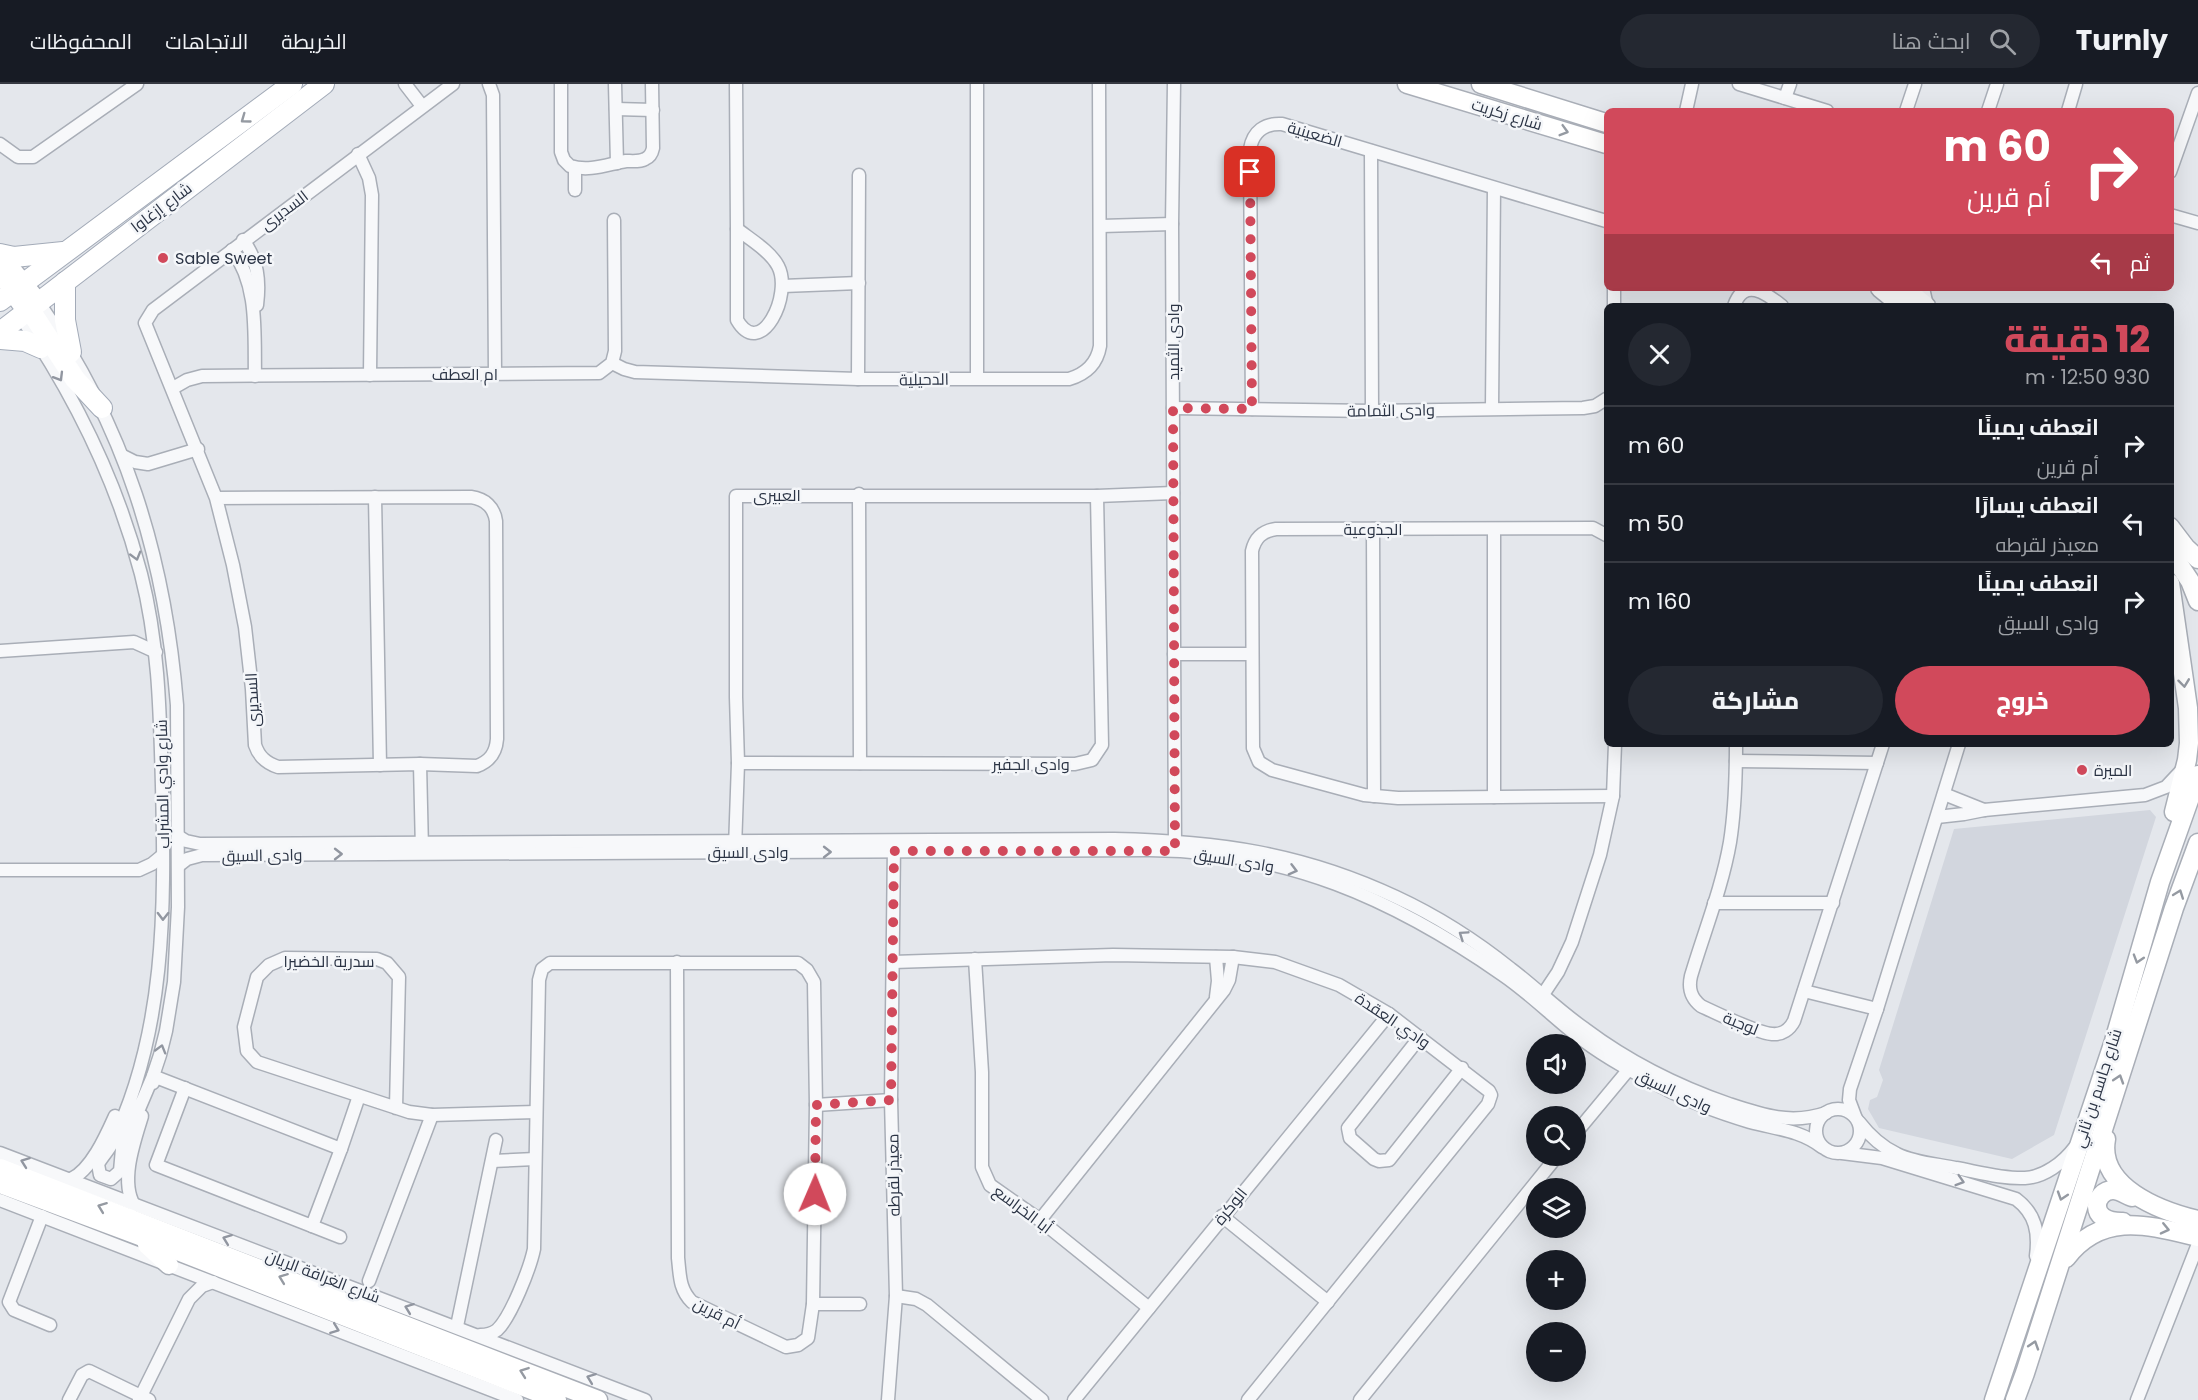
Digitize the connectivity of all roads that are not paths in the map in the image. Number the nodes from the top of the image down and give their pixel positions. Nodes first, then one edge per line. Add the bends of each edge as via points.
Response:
1 (137, 84) edge
2 (292, 84) edge
3 (324, 84) edge
4 (405, 84) edge
5 (453, 84) edge
6 (489, 84) edge
7 (561, 84) edge
8 (615, 84) edge
9 (652, 84) edge
10 (736, 84) edge
11 (977, 84) edge
12 (1099, 84) edge
13 (1173, 84) edge
14 (1407, 84) edge
15 (1481, 84) edge
16 (1692, 84) edge
17 (1739, 84) edge
18 (1790, 84) edge
19 (1915, 84) edge
20 (1997, 84) edge
21 (2073, 85) edge
22 (2198, 93) edge
23 (1785, 98) junction
24 (422, 106) junction
25 (1687, 108) edge
26 (1817, 108) edge
27 (1907, 108) edge
28 (1989, 108) edge
29 (2069, 108) edge
30 (616, 109) junction
31 (652, 110) junction
32 (1604, 122) edge
33 (1604, 143) edge
34 (0, 144) edge
35 (1371, 151) junction
36 (358, 154) junction
37 (2174, 161) edge
38 (617, 163) junction
39 (575, 168) junction
40 (859, 175) dead end
41 (164, 178) junction
42 (1494, 188) junction
43 (575, 190) dead end
44 (2174, 215) edge
45 (614, 220) dead end
46 (1604, 220) edge
47 (2198, 223) edge
48 (1172, 225) junction
49 (1101, 226) junction
50 (737, 229) junction
51 (243, 240) junction
52 (232, 250) junction
53 (65, 251) junction
54 (0, 254) edge
55 (0, 273) edge
56 (65, 282) junction
57 (859, 283) junction
58 (783, 286) junction
59 (1751, 291) edge
60 (1760, 291) edge
61 (1884, 291) edge
62 (1908, 291) edge
63 (18, 300) edge
64 (1735, 303) edge
65 (1778, 303) edge
66 (1898, 303) edge
67 (1922, 303) edge
68 (254, 315) junction
69 (0, 332) edge
70 (0, 339) edge
71 (41, 348) junction
72 (71, 352) junction
73 (612, 363) junction
74 (495, 374) junction
75 (370, 375) junction
76 (255, 376) junction
77 (977, 378) junction
78 (858, 379) junction
79 (173, 388) junction
80 (1604, 400) edge
81 (102, 408) junction
82 (1173, 408) junction
83 (1492, 408) junction
84 (1252, 409) junction
85 (1372, 411) junction
86 (198, 449) junction
87 (123, 456) junction
88 (148, 464) junction
89 (134, 487) junction
90 (1173, 493) junction
91 (858, 495) junction
92 (1097, 496) junction
93 (375, 497) junction
94 (216, 498) junction
95 (1373, 529) junction
96 (1494, 529) junction
97 (1604, 532) edge
98 (2174, 532) edge
99 (2196, 557) edge
100 (2174, 558) edge
101 (2198, 601) edge
102 (2174, 611) edge
103 (152, 627) junction
104 (134, 642) junction
105 (0, 651) edge
106 (156, 652) junction
107 (1174, 654) junction
108 (1252, 654) junction
109 (1616, 747) edge
110 (1736, 747) edge
111 (1881, 747) edge
112 (1958, 747) edge
113 (2187, 760) junction
114 (1736, 761) junction
115 (738, 763) junction
116 (860, 763) junction
117 (1877, 763) junction
118 (420, 764) junction
119 (380, 765) junction
120 (2198, 775) edge
121 (1944, 794) junction
122 (2145, 795) junction
123 (1374, 796) junction
124 (1613, 796) junction
125 (1494, 797) junction
126 (1984, 810) junction
127 (2173, 814) junction
128 (1937, 817) junction
129 (178, 836) junction
130 (2198, 843) edge
131 (894, 846) junction
132 (1175, 846) junction
133 (735, 847) junction
134 (422, 848) junction
135 (163, 855) junction
136 (178, 866) junction
137 (0, 870) edge
138 (139, 870) junction
139 (2160, 882) junction
140 (163, 887) junction
141 (1714, 903) junction
142 (1833, 903) junction
143 (1216, 957) junction
144 (1233, 957) junction
145 (975, 959) junction
146 (676, 962) junction
147 (893, 962) junction
148 (1804, 991) junction
149 (1215, 998) junction
150 (1540, 999) junction
151 (1877, 1010) junction
152 (1389, 1014) junction
153 (1420, 1037) junction
154 (141, 1061) junction
155 (1632, 1066) junction
156 (1462, 1068) junction
157 (153, 1076) junction
158 (185, 1088) junction
159 (1850, 1089) junction
160 (359, 1096) junction
161 (891, 1100) junction
162 (816, 1105) junction
163 (2110, 1107) junction
164 (396, 1108) junction
165 (1828, 1111) junction
166 (536, 1112) junction
167 (432, 1115) junction
168 (1857, 1119) junction
169 (1586, 1121) edge
170 (2082, 1133) junction
171 (496, 1140) dead end
172 (1822, 1147) junction
173 (340, 1149) junction
174 (0, 1153) edge
175 (1842, 1153) junction
176 (535, 1159) junction
177 (492, 1161) junction
178 (1549, 1166) edge
179 (0, 1168) edge
180 (63, 1176) junction
181 (38, 1183) junction
182 (0, 1184) edge
183 (0, 1200) edge
184 (2148, 1202) junction
185 (135, 1204) junction
186 (42, 1216) junction
187 (1222, 1216) junction
188 (1040, 1220) junction
189 (2198, 1220) edge
190 (312, 1226) junction
191 (2137, 1226) junction
192 (157, 1228) junction
193 (137, 1235) junction
194 (340, 1237) dead end
195 (2198, 1237) edge
196 (2198, 1244) edge
197 (2059, 1267) junction
198 (176, 1268) junction
199 (369, 1281) dead end
200 (213, 1282) junction
201 (2033, 1284) junction
202 (263, 1285) junction
203 (231, 1288) junction
204 (896, 1296) junction
205 (189, 1299) junction
206 (1328, 1302) junction
207 (813, 1304) junction
208 (861, 1304) dead end
209 (1149, 1308) junction
210 (503, 1323) junction
211 (50, 1325) dead end
212 (456, 1326) junction
213 (480, 1335) junction
214 (510, 1347) junction
215 (143, 1399) edge
216 (69, 1400) edge
217 (517, 1400) edge
218 (557, 1400) edge
219 (598, 1400) edge
220 (645, 1400) edge
221 (888, 1400) edge
222 (1042, 1400) edge
223 (1074, 1400) edge
224 (1248, 1400) edge
225 (1360, 1400) edge
226 (1994, 1400) edge
227 (2015, 1400) edge
228 (2137, 1400) edge

1 - 34 street via 33,157 18,157
2 -> 41 main road, شارع إزغاوا
3 - 56 main road, شارع إزغاوا
4 - 24 street
5 - 24 street, السديرى
6 - 74 street via 493,94
7 - 39 street via 561,152 567,164
8 - 30 street
9 - 31 street
10 - 50 street
11 - 77 street
12 - 49 street, الدحيلية
13 - 48 street, وادى الثميد
14 -> 33 main road, شارع زكريت
15 - 32 main road, شارع زكريت
16 - 25 street
17 - 23 street
18 - 23 street
19 - 27 street
20 - 28 street
21 - 29 street
22 - 37 street
23 - 26 street
24 - 36 street, السديرى
30 - 31 street
30 - 38 street
31 - 38 street via 652,152 644,160
35 - 42 street, الضعينية
35 - 84 street, الضعينية via 1282,124 1267,125 1252,141
35 - 85 street
36 - 51 street, السديرى
36 - 75 street via 372,195
38 - 39 street
39 - 43 street
40 - 57 street
41 - 53 main road, شارع إزغاوا
41 - 63 main road via 129,218
42 - 46 street, الضعينية
42 - 83 street
44 - 47 street
45 - 73 street
48 - 49 street
48 - 82 street, وادى الثميد
49 - 77 street, الدحيلية via 1100,346 1093,364 1069,379
50 - 58 street via 774,260
50 - 58 street via 737,320 741,327 749,332 766,328 779,304
51 - 52 street, السديرى
51 - 68 street via 255,260 258,276
52 - 68 street via 246,274
52 - 79 street, السديرى via 146,318 146,329
53 - 54 main road via 14,257
53 - 63 main road, شارع إزغاوا
54 - 63 main road, شارع وادي المشراب
55 - 63 main road
56 - 63 main road, شارع إزغاوا
56 - 72 main road via 65,320
57 - 58 street
57 - 78 street
59 - 64 street
60 - 65 street
61 - 66 main road
62 - 67 main road
63 - 69 main road, شارع إزغاوا
63 - 71 street, شارع وادي المشراب
63 - 72 street, شارع وادي المشراب
63 - 81 main road via 75,379
68 - 76 street
70 - 71 main road via 25,341
71 -> 103 street, شارع وادي المشراب via 73,402 106,471 133,546
72 - 81 street, شارع وادي المشراب
73 - 74 street, ام العطف via 594,374
73 - 78 street, الدحيلية via 635,372
74 - 75 street, ام العطف
75 - 76 street, ام العطف
76 - 79 street, ام العطف via 202,376
77 - 78 street, الدحيلية
79 - 86 street, السديرى
80 - 83 street, وادى الثمامة via 1583,408
81 - 87 street, شارع وادي المشراب
82 - 84 street, وادى الثمامة
82 - 90 street, وادى الثميد
83 - 85 street, وادى الثمامة
84 - 85 street, وادى الثمامة
86 - 88 street
86 - 94 street, السديرى
87 - 88 street
87 - 89 street, شارع وادي المشراب
88 - 89 street
89 - 129 street, شارع وادي المشراب via 157,568 171,647 177,705
90 - 92 street, العبيرى
90 - 107 street, وادى الثميد
91 - 92 street, العبيرى
91 - 115 street, العبيرى via 736,496
91 - 116 street
92 - 116 street, وادى الجفير via 1102,745 1092,760 1075,764
93 - 94 street
93 - 118 street, السديرى via 476,497 492,508 496,521 496,748 485,763 477,766
93 - 119 street
94 - 119 street, السديرى via 245,627 258,753 278,767
95 - 96 street, الجذوعية
95 - 108 street, الجذوعية via 1276,529 1257,538 1252,551
95 - 123 street
96 - 97 street, الجذوعية via 1593,528
96 - 125 street
98 - 99 main road
100 - 101 main road
102 -> 113 main road via 2188,708
103 - 104 street
103 - 106 street, شارع وادي المشراب
104 - 105 street
104 - 106 street
106 - 135 street, شارع وادي المشراب
107 - 108 street
107 - 132 street, وادى الثميد
108 - 123 street, الجذوعية via 1253,748 1259,762 1272,770
109 - 124 street
110 - 114 street, لوجبة
111 - 117 street, لوجبة
112 - 121 street
113 - 122 street via 2172,783
113 - 127 main road
114 - 117 street
114 - 141 street, لوجبة via 1730,842
115 - 116 street, وادى الجفير
115 - 133 street, العبيرى
117 - 142 street, لوجبة
118 - 119 street, السديرى
118 - 134 street
120 - 139 main road, شارع جاسم بن ثاني
121 - 126 street
121 - 128 street
122 - 126 street
122 - 127 street via 2163,801
123 - 125 street, الجذوعية
124 - 125 street, الجذوعية
124 - 150 street via 1606,835 1572,942
126 - 128 street
127 - 139 main road
128 - 151 street
129 - 134 street, وادى السيق via 200,844
129 - 136 street, شارع وادي المشراب
163 -> 130 main road, شارع جاسم بن ثاني
131 - 132 street, وادى السيق
131 - 133 street, وادى السيق
131 - 147 street, معيذر لقرطه
132 - 150 street, وادى السيق via 1265,863 1348,888 1435,930
133 - 134 street, وادى السيق
136 -> 134 street, وادى السيق via 202,855
135 - 138 street
135 - 140 street, شارع وادي المشراب
157 -> 136 street, شارع وادي المشراب via 174,982
137 - 138 street
138 - 140 street
139 -> 170 main road, شارع جاسم بن ثاني via 2114,1041
140 -> 154 street, شارع وادي المشراب via 160,963
141 - 142 street
141 - 148 street, لوجبة via 1689,982 1697,1003 1764,1032 1778,1034 1791,1027
142 - 148 street, لوجبة
143 - 144 street, وادي العقدة
143 - 145 street, وادي العقدة
143 - 149 street
144 - 149 street via 1229,980
144 - 152 street, وادي العقدة via 1275,962 1340,985
145 - 147 street, وادي العقدة
145 - 188 street, أبا الخراسع via 982,1072 982,1167 990,1185
146 - 162 street, أم قرين via 798,963 807,969 814,982
146 - 166 street, أم قرين via 550,963 543,969 539,980
146 - 207 street, أم قرين via 678,1246 685,1295 692,1302 786,1347 808,1338
147 - 161 street, معيذر لقرطه
148 - 151 street
149 - 188 street
150 - 155 street, وادى السيق
151 - 159 street
152 - 153 street, وادي العقدة
152 - 187 street, الوكرة
153 - 156 street, وادي العقدة
153 - 156 street via 1348,1128 1350,1138 1374,1159 1389,1160
154 - 157 street, شارع وادي المشراب via 113,1140 98,1164 103,1178 115,1178 120,1172 122,1149
154 - 180 street via 87,1166 77,1176
155 - 165 street, وادى السيق via 1779,1119 1798,1119
155 - 169 street
155 - 172 street, وادى السيق via 1689,1100 1752,1122 1796,1132
156 - 206 street, وادي العقدة via 1489,1091 1488,1104
157 - 158 street
157 - 185 street, شارع وادي المشراب via 127,1177 128,1191
158 - 173 street
158 - 190 street via 156,1165
159 - 165 street
159 - 168 street via 1849,1100
160 - 164 street, سدرية الخضيرا
160 - 164 street, سدرية الخضيرا via 257,1062 247,1051 244,1027 257,977 269,964 285,958 377,959 387,963 399,977
160 - 173 street
161 - 162 street
161 - 204 street, معيذر لقرطه
162 - 207 street, أم قرين
163 - 184 main road via 2104,1148 2107,1163 2120,1183
163 - 197 main road, شارع جاسم بن ثاني
164 - 167 street, سدرية الخضيرا
165 - 168 street via 1844,1109
165 - 172 street via 1818,1121 1816,1132
166 - 167 street, سدرية الخضيرا
166 - 176 street, أم قرين
167 - 199 street
168 - 170 street via 1880,1144 1905,1157 2024,1178 2059,1164
168 - 175 street via 1859,1139 1853,1148
170 -> 201 main road, شارع جاسم بن ثاني
171 - 177 street
172 - 175 street
173 - 190 street
180 -> 174 street, شارع الغرافة الريان
175 -> 201 street via 1882,1158 2016,1199 2037,1228
176 - 177 street
176 - 210 street, أم قرين via 534,1249 528,1273
177 - 212 street
178 - 225 street
179 - 181 main road, شارع الغرافة الريان
180 - 181 main road
180 - 185 street, شارع الغرافة الريان
192 -> 181 main road, شارع الغرافة الريان
182 - 193 main road, شارع الغرافة الريان
183 - 186 street
184 - 189 main road
184 - 191 main road via 2115,1190 2099,1198 2097,1207 2103,1219
185 - 192 main road
212 -> 185 street, شارع الغرافة الريان
186 - 198 street
186 - 211 street via 9,1302 14,1310
187 - 206 street
187 - 209 street, الوكرة
188 - 209 street, أبا الخراسع
190 - 194 street
191 -> 195 main road
191 - 197 main road via 2093,1233
219 -> 192 main road, شارع الغرافة الريان
193 - 198 main road
193 - 202 main road, شارع الغرافة الريان
196 - 228 street
227 -> 197 main road, شارع جاسم بن ثاني
198 - 200 street
198 - 205 street via 190,1287
200 - 203 street
200 - 205 street via 202,1286
201 - 226 main road, شارع جاسم بن ثاني
202 - 203 main road
202 - 218 main road, شارع الغرافة الريان
203 -> 217 street
204 - 221 street, معيذر لقرطه
204 - 222 street via 927,1305
205 - 215 street
206 - 224 street, وادي العقدة
207 - 208 street
209 - 223 street, الوكرة
210 - 213 street via 493,1333
210 - 214 street
212 - 213 street, شارع الغرافة الريان
213 - 214 street, شارع الغرافة الريان
220 -> 214 street, شارع الغرافة الريان
215 - 216 street via 89,1371 82,1375

